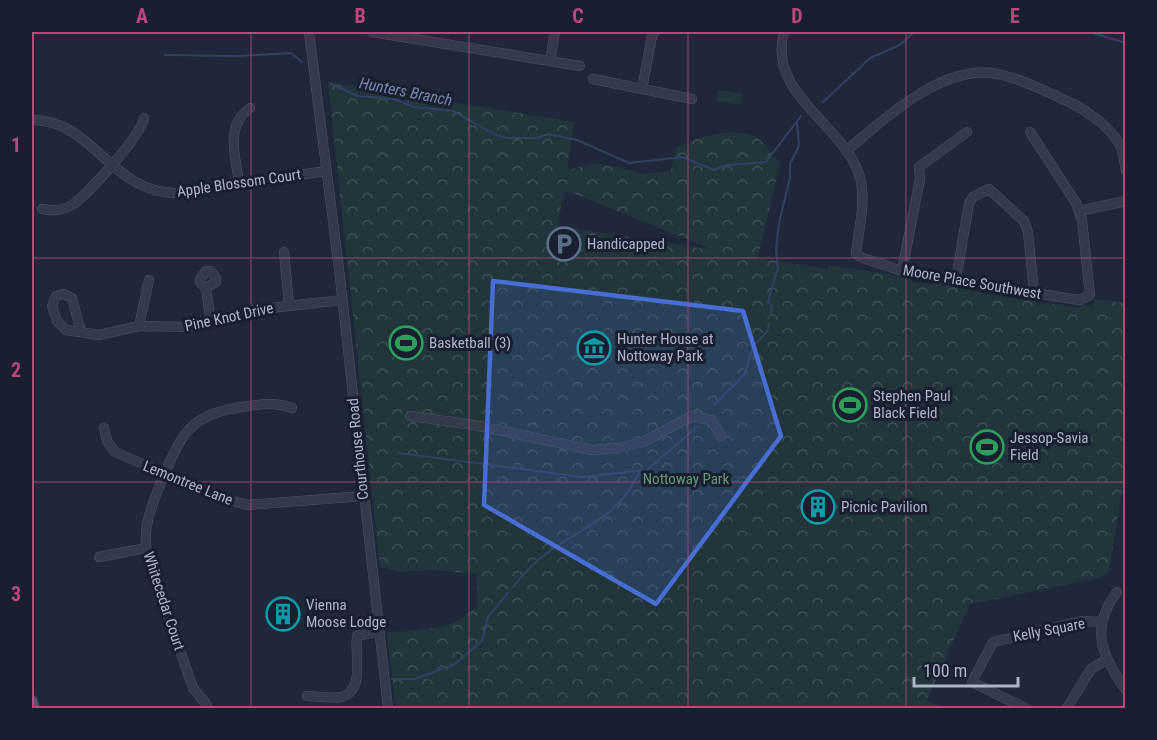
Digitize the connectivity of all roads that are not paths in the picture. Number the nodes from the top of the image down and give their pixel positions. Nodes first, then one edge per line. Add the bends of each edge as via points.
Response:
1 (309, 32) edge
2 (372, 32) edge
3 (555, 32) edge
4 (655, 32) edge
5 (784, 32) edge
6 (407, 34) edge
7 (550, 61) junction
8 (580, 66) dead end
9 (593, 80) dead end
10 (642, 89) junction
11 (692, 99) dead end
12 (250, 108) dead end
13 (144, 118) dead end
14 (32, 120) edge
15 (967, 132) dead end
16 (1030, 132) dead end
17 (846, 151) junction
18 (111, 165) junction
19 (326, 171) junction
20 (1125, 171) edge
21 (239, 183) junction
22 (1125, 201) edge
23 (42, 209) dead end
24 (1079, 211) junction
25 (284, 252) dead end
26 (902, 270) junction
27 (956, 279) junction
28 (149, 280) dead end
29 (206, 288) dead end
30 (1034, 292) junction
31 (342, 300) junction
32 (290, 304) junction
33 (211, 323) junction
34 (139, 326) junction
35 (81, 331) dead end
36 (292, 408) dead end
37 (410, 416) dead end
38 (104, 428) dead end
39 (722, 436) dead end
40 (165, 474) junction
41 (363, 496) junction
42 (146, 548) junction
43 (99, 557) dead end
44 (1117, 592) dead end
45 (1102, 622) junction
46 (379, 631) junction
47 (1106, 660) junction
48 (1125, 690) edge
49 (307, 696) dead end
50 (32, 701) edge
51 (207, 705) dead end
52 (34, 708) edge
53 (388, 708) edge
54 (1025, 708) edge
55 (1067, 708) edge

1 - 19 street, Courthouse Road
2 - 6 street
3 - 7 street
4 - 10 street
5 - 17 street via 782,58 787,76
6 - 7 street
7 - 8 street
9 - 10 street
10 - 11 street
12 - 21 street via 234,131
13 - 18 street via 137,137
14 - 18 street, Apple Blossom Court via 50,121 70,129
15 - 26 street via 919,167
16 - 24 street
17 - 20 street via 924,90 974,75 996,74 1079,107 1118,141
17 - 26 street, Moore Place Southwest via 862,186 856,253
18 - 21 street, Apple Blossom Court via 132,182 164,192
18 - 23 street via 69,206
19 - 21 street, Apple Blossom Court
19 - 31 street, Courthouse Road
22 - 24 street
24 - 30 street, Moore Place Southwest via 1090,295 1080,300
25 - 32 street
26 - 27 street, Moore Place Southwest
27 - 30 street, Moore Place Southwest
27 - 30 street via 969,203 973,196 989,189 1024,221
28 - 34 street
29 - 33 street
31 - 32 street, Pine Knot Drive
31 - 41 street, Courthouse Road
32 - 33 street, Pine Knot Drive
33 - 34 street, Pine Knot Drive via 176,328
34 - 35 street, Pine Knot Drive via 106,335
36 - 40 street, Whitecedar Court via 268,403 208,415 184,433
37 - 39 street via 592,450 643,442 692,416 711,420
38 - 40 street, Lemontree Lane via 115,452
40 - 41 street, Lemontree Lane via 228,501 248,505
40 - 42 street, Whitecedar Court via 149,514
41 - 46 street, Courthouse Road
42 - 43 street
42 - 51 street, Whitecedar Court via 193,688
44 - 45 street
45 - 47 street via 1101,643
45 - 54 street, Kelly Square via 1081,621 993,642 972,682
46 - 49 street via 357,636 357,677 349,693 341,697
46 - 53 street, Courthouse Road
47 - 48 street
47 - 55 street via 1091,669
50 - 52 main road

